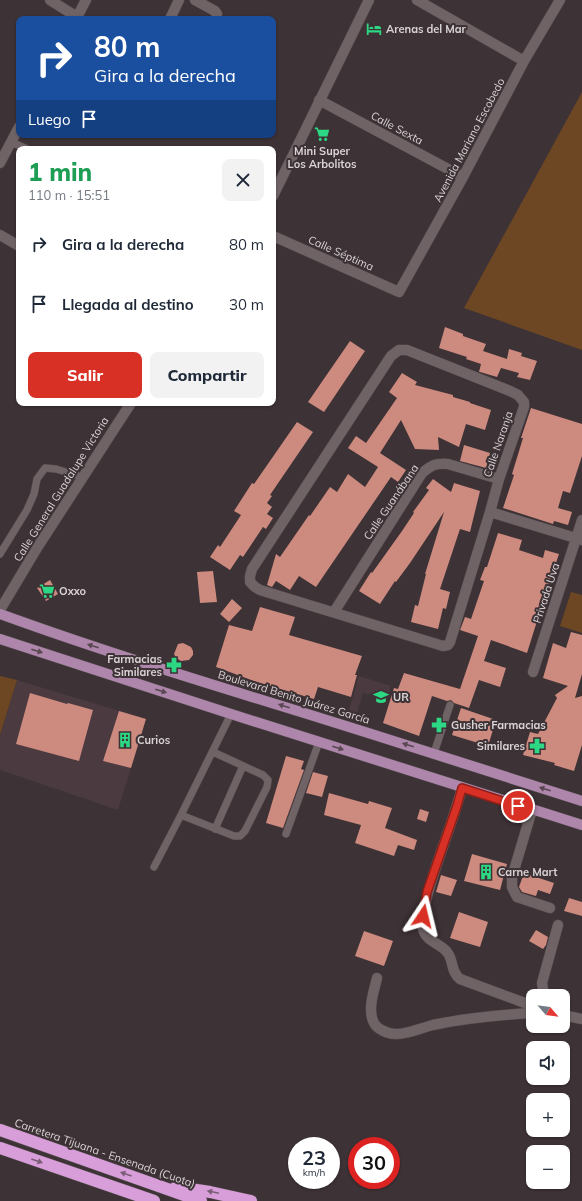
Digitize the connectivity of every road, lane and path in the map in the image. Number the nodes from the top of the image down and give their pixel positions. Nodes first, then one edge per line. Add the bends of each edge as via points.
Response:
1 (50, 0) edge
2 (86, 0) edge
3 (179, 0) edge
4 (195, 0) edge
5 (369, 0) edge
6 (417, 0) edge
7 (560, 0) edge
8 (73, 16) edge
9 (77, 16) edge
10 (171, 16) edge
11 (217, 16) edge
12 (524, 61) junction
13 (320, 100) junction
14 (16, 133) edge
15 (11, 142) junction
16 (20, 146) edge
17 (0, 163) edge
18 (463, 176) junction
19 (276, 190) edge
20 (0, 235) edge
21 (276, 237) edge
22 (16, 244) edge
23 (399, 292) joint
24 (128, 406) edge
25 (82, 477) junction
26 (499, 479) junction
27 (490, 512) junction
28 (582, 520) edge
29 (579, 539) edge
30 (0, 554) edge
31 (0, 610) edge
32 (334, 612) junction
33 (0, 614) edge
34 (0, 639) edge
35 (533, 672) dead end
36 (450, 705) dead end
37 (231, 714) junction
38 (319, 742) junction
39 (213, 752) junction
40 (434, 753) junction
41 (243, 766) junction
42 (462, 788) junction
43 (582, 801) edge
44 (532, 810) junction
45 (181, 815) junction
46 (582, 825) edge
47 (215, 828) junction
48 (286, 834) dead end
49 (154, 867) dead end
50 (550, 908) dead end
51 (558, 925) dead end
52 (377, 978) dead end
53 (543, 989) edge
54 (526, 1003) edge
55 (526, 1013) edge
56 (570, 1016) edge
57 (582, 1019) edge
58 (0, 1130) edge
59 (0, 1148) edge
60 (163, 1187) junction
61 (154, 1201) edge
62 (201, 1201) edge
63 (251, 1201) edge

1 - 8 street
2 - 9 street
3 - 10 street
4 - 11 street via 215,11
5 - 13 street
6 - 12 street
7 - 12 street, Avenida Mariano Escobedo
12 - 18 street, Avenida Mariano Escobedo
13 - 18 street, Calle Sexta
13 - 19 street
14 - 15 street
15 - 16 lane
15 - 17 street
18 - 23 street, Avenida Mariano Escobedo
20 - 22 street
21 - 23 street, Calle Séptima
24 - 25 street, Calle General Guadalupe Victoria
25 - 30 lane via 45,468 37,479 27,510
25 - 31 street, Calle General Guadalupe Victoria
26 - 27 street, Calle Naranja
26 - 32 street, Calle Guanábana via 448,464 431,466 422,473
26 - 32 street, Calle Naranja via 524,408 521,398 510,391 407,350 399,350 391,356 252,569 250,576 250,582 260,590
27 - 29 street
27 - 32 street, Calle Naranja via 448,645 443,646
28 - 29 street, Privada Uva
29 - 35 street, Privada Uva
40 -> 33 main road, Boulevard Benito Juárez García via 167,670
34 -> 37 main road
36 - 40 lane
37 - 38 main road
37 - 39 lane
38 -> 42 main road
38 - 48 lane
39 - 41 lane
39 - 45 lane
43 -> 40 main road, Boulevard Benito Juárez García
41 - 47 lane
41 - 47 lane via 266,777 267,787 243,834 237,836
42 - 44 main road
42 - 54 street via 427,892 423,931 448,952 454,974 460,979
44 - 46 main road
44 - 50 street via 512,877 512,887 517,897
45 - 47 lane
45 - 49 lane
51 - 53 street via 542,983
52 - 55 street via 371,1010 374,1023 394,1034 477,1017
56 - 57 street
60 -> 58 highway, Carretera Tijuana - Ensenada (Cuota)
59 -> 61 highway
60 - 62 highway, Carretera Tijuana - Ensenada (Cuota)
63 -> 60 highway via 194,1189

